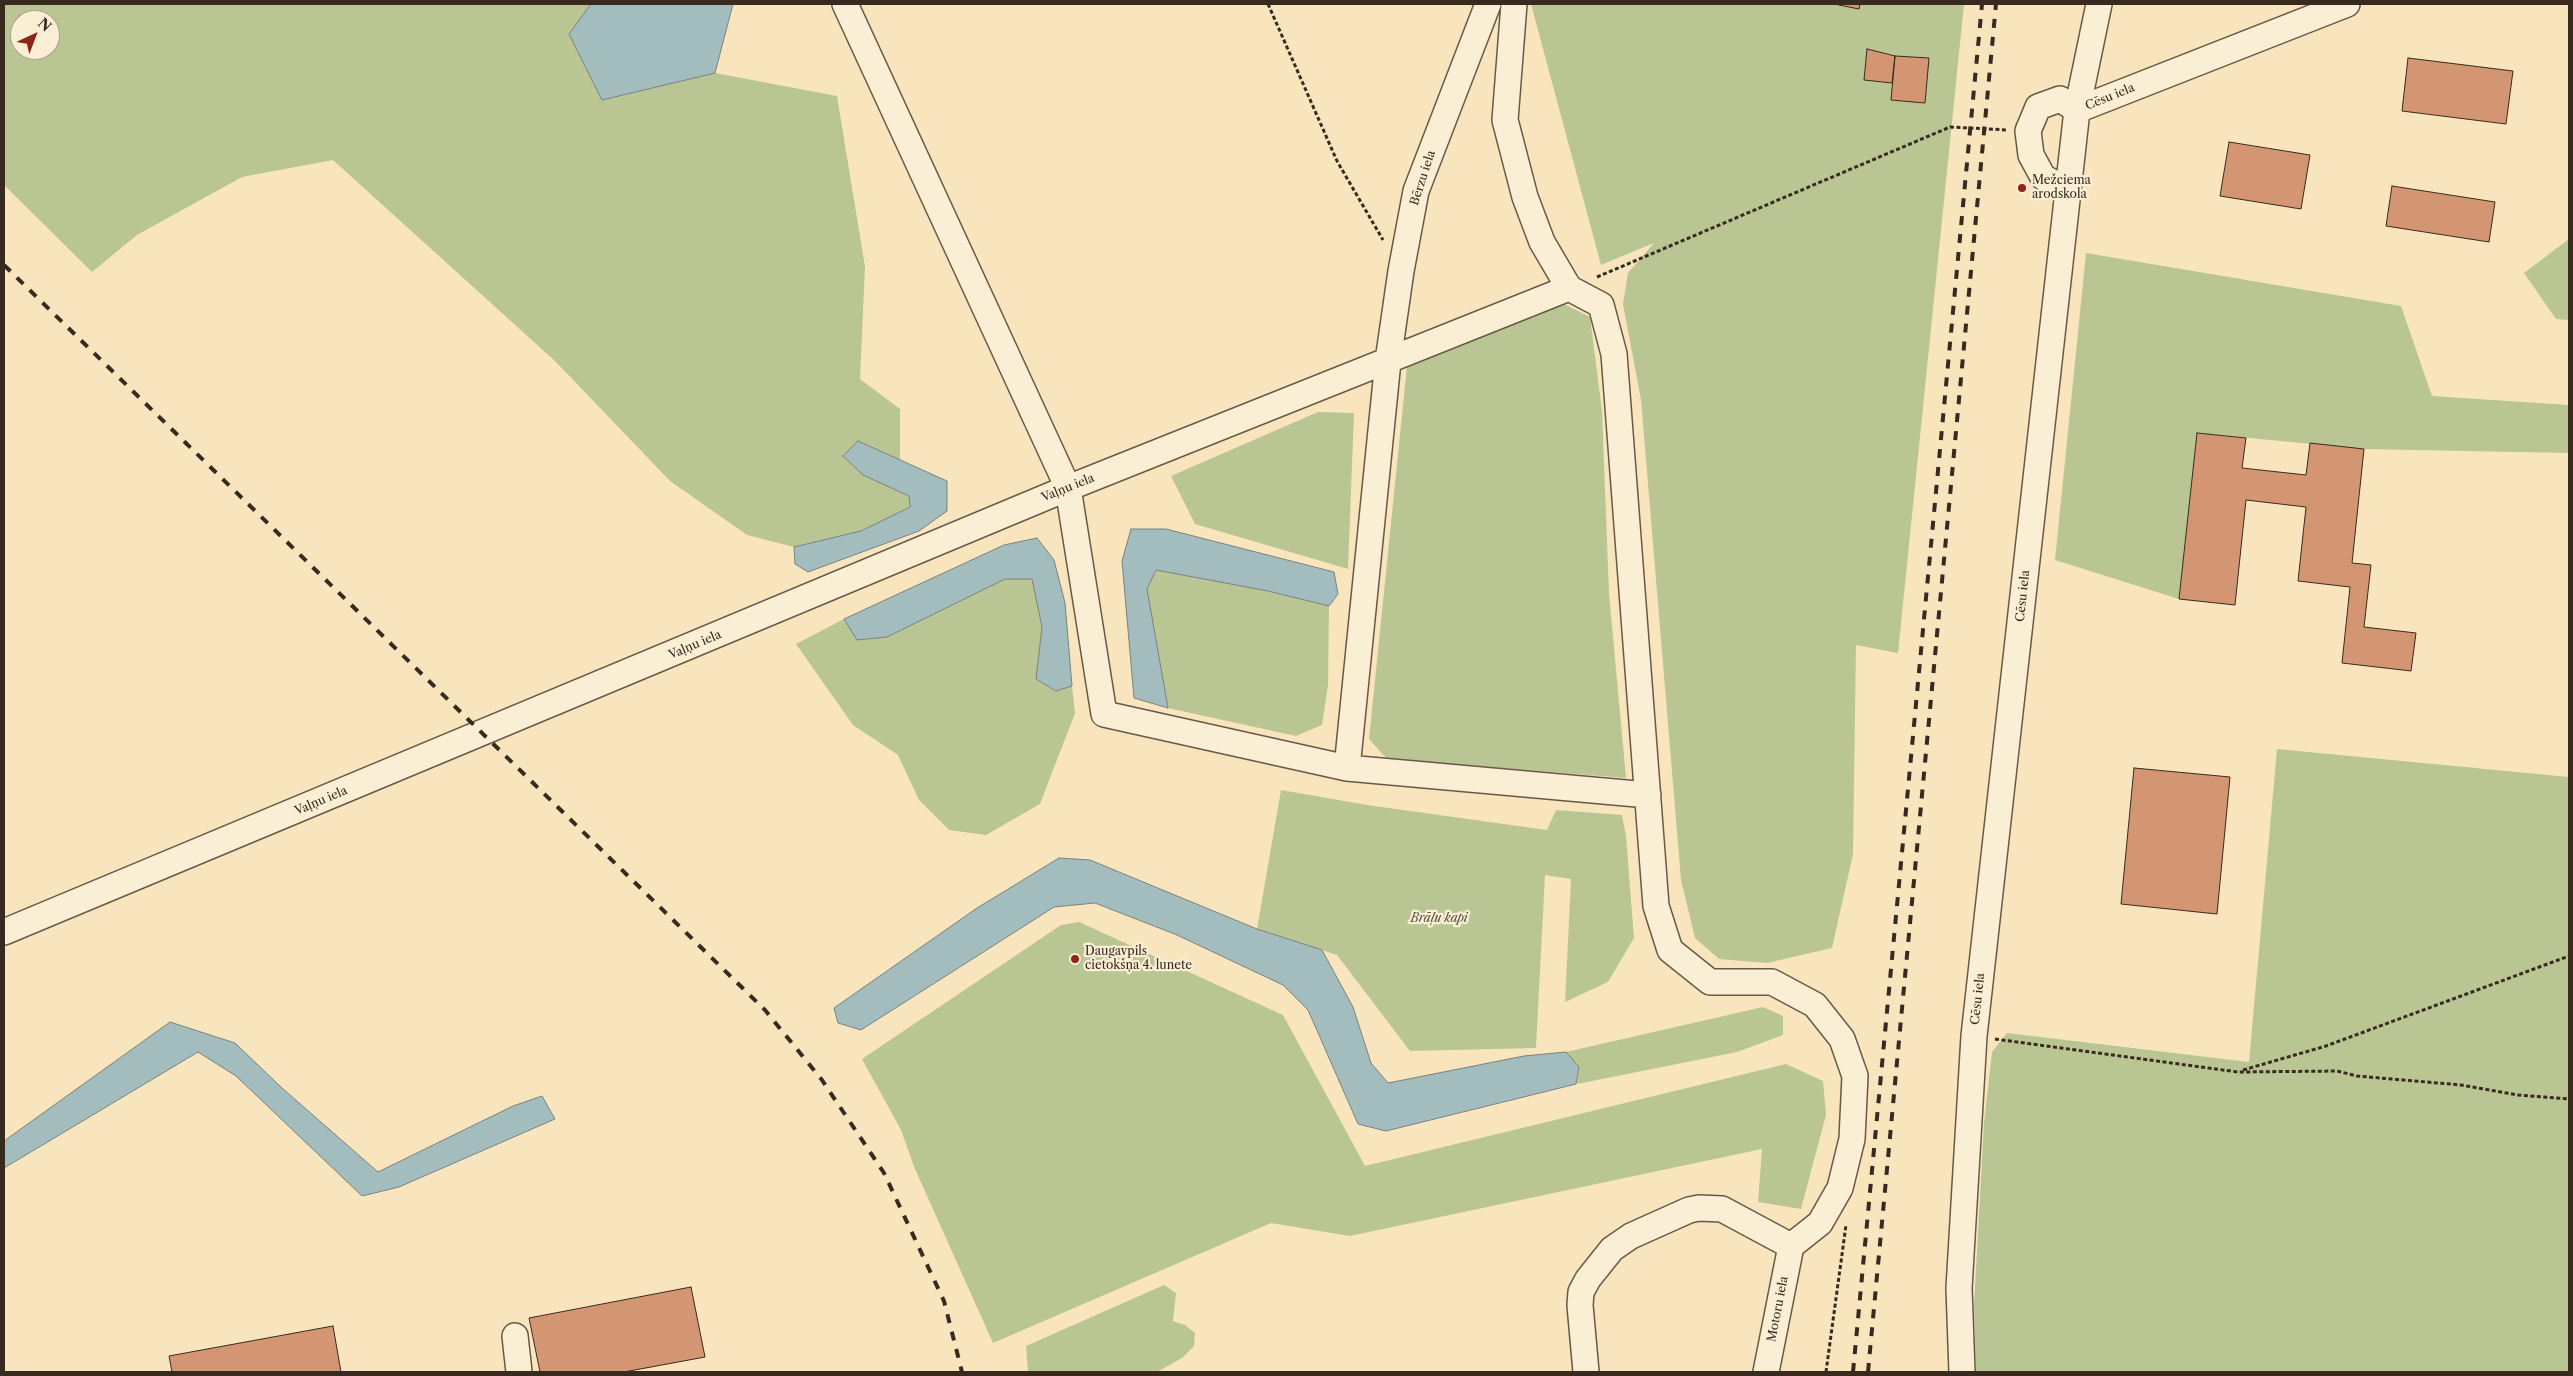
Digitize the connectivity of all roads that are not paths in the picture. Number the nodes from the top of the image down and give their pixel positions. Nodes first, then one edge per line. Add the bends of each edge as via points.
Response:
1 (845, 4) edge
2 (1488, 4) edge
3 (1514, 4) edge
4 (2099, 4) edge
5 (2347, 4) edge
6 (2077, 110) junction
7 (2068, 191) junction
8 (1569, 288) junction
9 (1388, 361) junction
10 (1068, 488) junction
11 (1347, 768) junction
12 (1648, 794) junction
13 (4, 932) edge
14 (1791, 1246) junction
15 (515, 1336) dead end
16 (519, 1372) edge
17 (1586, 1372) edge
18 (1766, 1372) edge
19 (1962, 1372) edge

1 - 10 street
2 - 9 street, Bērzu iela via 1416,191
3 - 8 street via 1505,120 1525,197 1539,233
4 - 6 street
5 - 6 street, Cēsu iela
6 - 7 street, Cēsu iela
6 - 7 street via 2060,99 2038,106 2028,131 2031,154 2043,178
7 - 19 street, Cēsu iela via 1974,1036 1959,1288
8 - 9 street, Vaļņu iela
8 - 12 street via 1601,305 1614,354
9 - 10 street, Vaļņu iela
9 - 11 street, Bērzu iela
10 - 11 street via 1104,714
10 - 13 street, Vaļņu iela
11 - 12 street
12 - 14 street via 1656,906 1670,950 1710,982 1772,982 1815,1005 1842,1039 1855,1076 1852,1139 1840,1188 1820,1223
14 - 17 street via 1722,1209 1706,1208 1689,1210 1631,1236 1612,1249 1588,1279 1582,1292 1580,1305
14 - 18 street, Motoru iela
15 - 16 street

